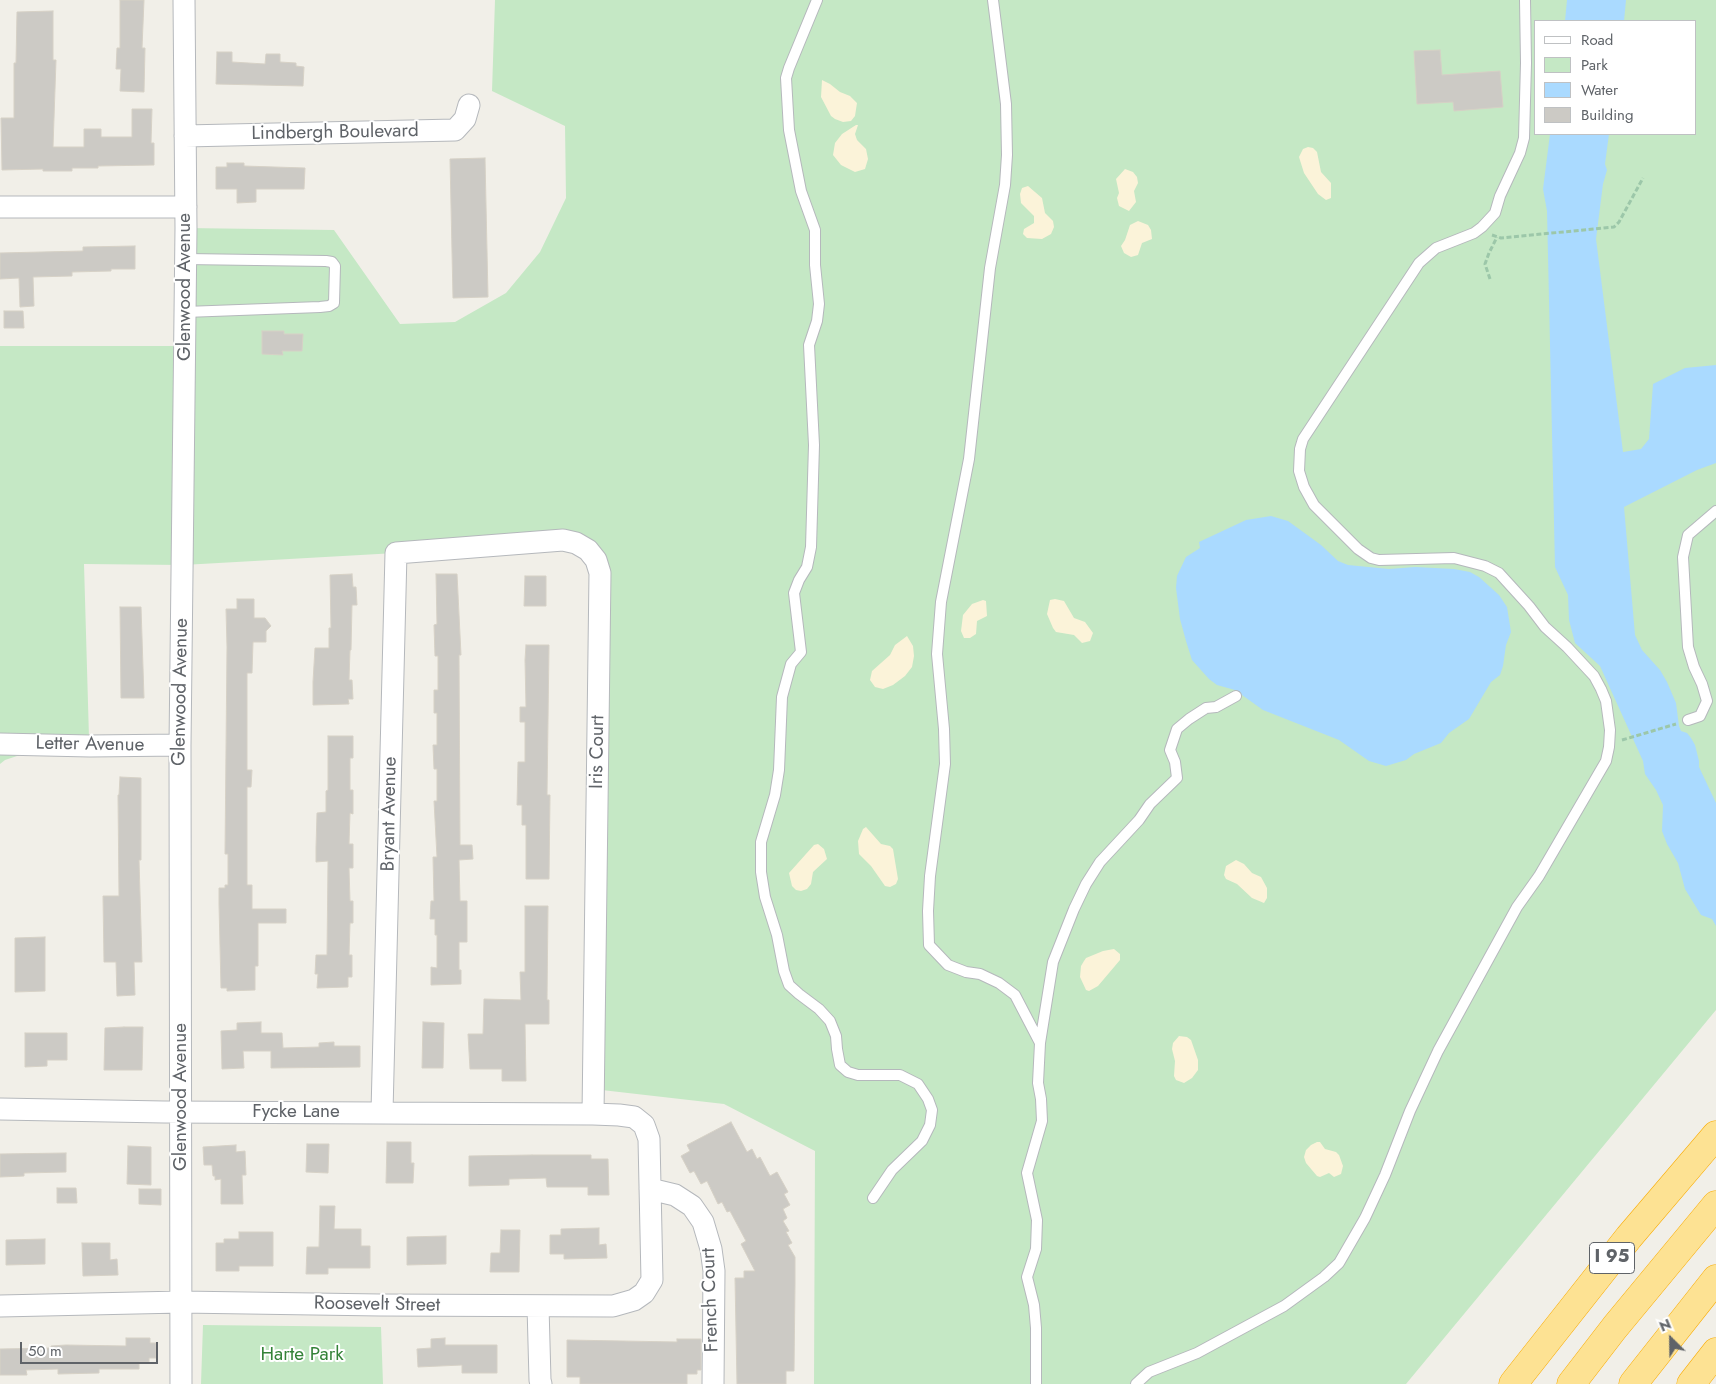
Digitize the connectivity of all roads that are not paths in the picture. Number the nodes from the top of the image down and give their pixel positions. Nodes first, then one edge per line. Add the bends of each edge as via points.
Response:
1 (184, 0) edge
2 (817, 0) edge
3 (993, 0) edge
4 (1525, 0) edge
5 (469, 105) dead end
6 (185, 136) junction
7 (186, 207) junction
8 (0, 208) edge
9 (186, 259) junction
10 (185, 312) junction
11 (1716, 511) edge
12 (434, 550) joint
13 (1236, 696) dead end
14 (1688, 720) road end
15 (0, 744) edge
16 (180, 745) junction
17 (1040, 1042) junction
18 (0, 1109) edge
19 (181, 1112) junction
20 (382, 1112) junction
21 (593, 1114) junction
22 (1716, 1135) edge
23 (650, 1189) junction
24 (873, 1198) dead end
25 (1716, 1205) edge
26 (1716, 1279) edge
27 (181, 1302) junction
28 (0, 1306) edge
29 (538, 1306) junction
30 (1716, 1352) edge
31 (181, 1384) edge
32 (542, 1384) edge
33 (713, 1384) edge
34 (1036, 1384) edge
35 (1136, 1384) edge
36 (1513, 1384) edge
37 (1571, 1384) edge
38 (1633, 1384) edge
39 (1691, 1384) edge

1 - 6 street, Glenwood Avenue
2 - 24 lane via 786,78 789,130 801,191 816,230 819,304 809,345 814,445 811,547 807,567 794,593 801,652 791,664 782,697 779,770 775,795 760,842 761,872 789,985 830,1021 836,1036 840,1065 858,1075 900,1075 918,1084 932,1110 930,1125 922,1140 892,1170
3 - 17 lane via 1006,104 1006,175 990,268 969,459 941,602 937,654 945,764 930,876 929,936 930,944 948,965 980,974 1015,995
4 - 35 lane via 1524,138 1495,213 1474,233 1436,248 1419,262 1302,439 1301,479 1314,505 1371,558 1454,558 1499,573 1594,676 1609,714 1606,760 1539,876 1517,907 1438,1051 1365,1218 1339,1263 1284,1306 1205,1349 1149,1372
5 - 6 street, Lindbergh Boulevard via 466,119 455,130
6 - 7 street, Glenwood Avenue
7 - 8 street
7 - 9 street, Glenwood Avenue
9 - 10 street, Glenwood Avenue
9 - 10 lane via 326,261 335,266 334,303 329,306
10 - 16 street, Glenwood Avenue
11 - 14 lane via 1688,535 1683,557 1688,647 1707,701 1700,716
12 - 20 street, Bryant Avenue via 396,553
12 - 21 street, Iris Court via 563,540 588,550 600,573
13 - 17 lane via 1216,707 1206,708 1177,729 1170,750 1177,778 1100,862 1086,884 1053,962
15 - 16 street, Letter Avenue
16 - 19 street, Glenwood Avenue
17 - 34 lane via 1038,1083 1042,1121 1027,1173 1037,1220 1036,1249 1027,1278 1036,1328
18 - 19 street, Fycke Lane
19 - 20 street, Fycke Lane
19 - 27 street, Glenwood Avenue
20 - 21 street, Fycke Lane
21 - 23 street via 634,1117 644,1126 649,1139
22 - 36 highway, I 95 via 1629,1237
23 - 29 street, Roosevelt Street via 652,1280 644,1293 627,1303 613,1306
23 - 33 street, French Court via 675,1195 692,1206 703,1222 714,1271
25 - 37 highway, I 95
26 - 38 highway
27 - 28 street, Roosevelt Street
27 - 29 street, Roosevelt Street
27 - 31 street, Glenwood Avenue
29 - 32 street
30 - 39 highway

